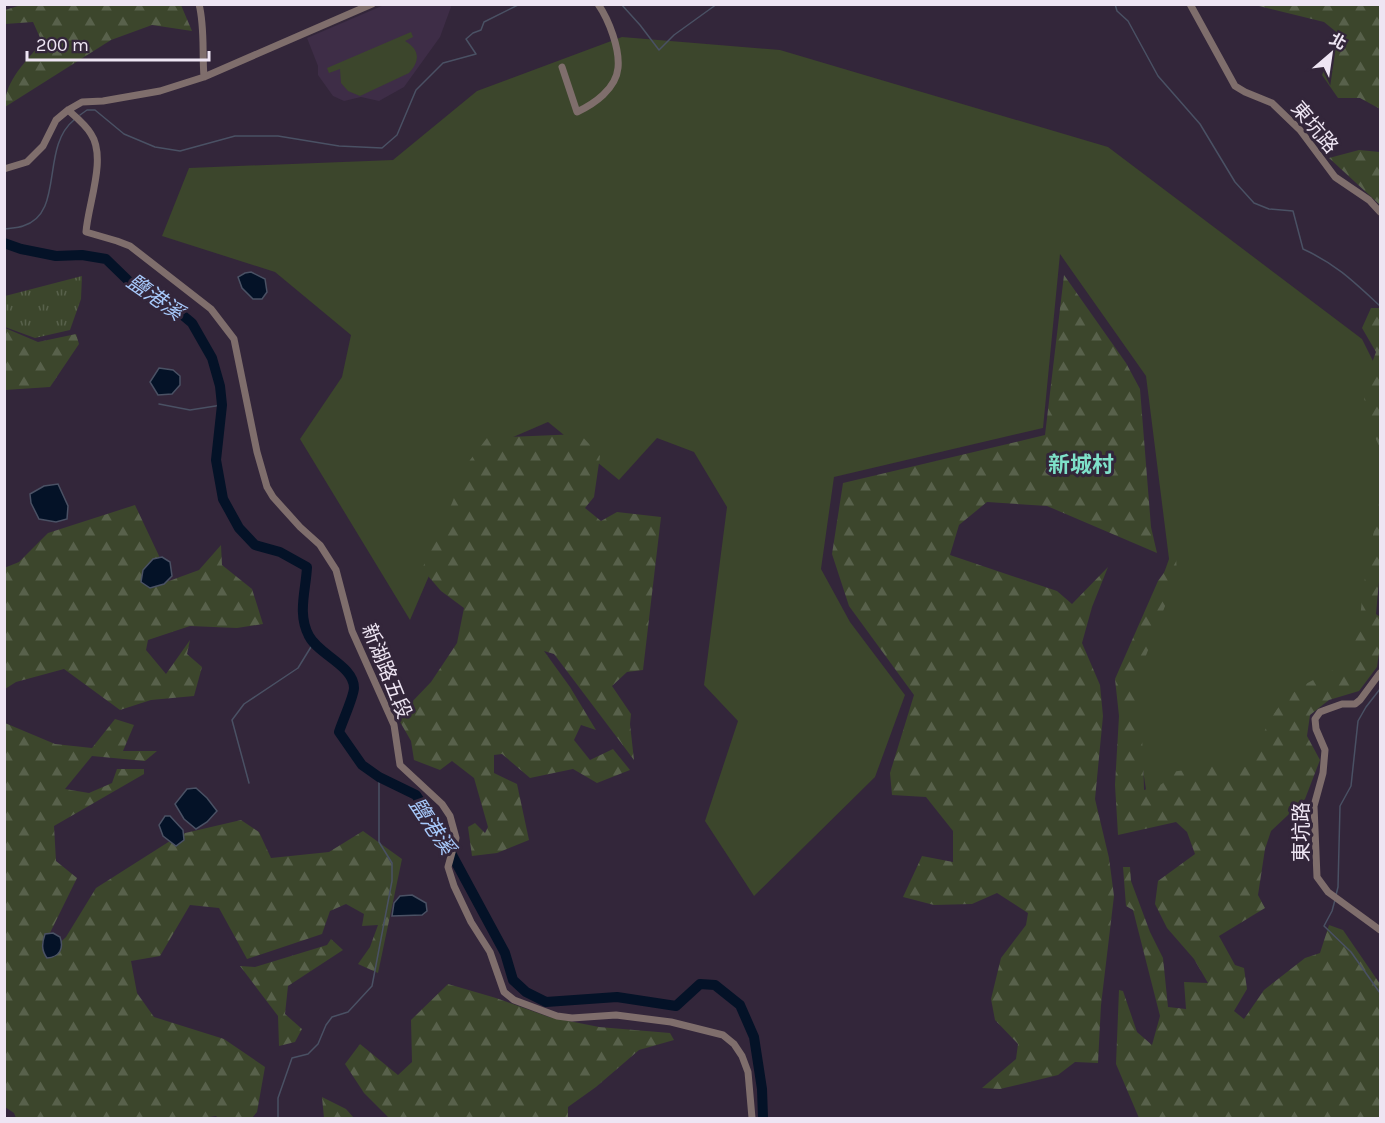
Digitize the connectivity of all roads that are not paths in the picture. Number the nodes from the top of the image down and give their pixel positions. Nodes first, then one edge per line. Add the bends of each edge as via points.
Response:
1 (199, 4) edge
2 (372, 4) edge
3 (598, 4) edge
4 (1190, 4) edge
5 (562, 68) dead end
6 (204, 77) junction
7 (68, 110) junction
8 (4, 169) edge
9 (1380, 212) edge
10 (1380, 673) edge
11 (1380, 930) edge
12 (752, 1119) edge

1 - 6 street via 203,18
2 - 6 street
3 - 5 street via 607,16 615,44 618,68 613,82 593,105 577,112
4 - 9 street, 東坑路 via 1235,86 1272,103 1300,130 1335,177
6 - 7 street via 160,91 82,102
7 - 8 street via 56,120 43,146 27,162
7 - 12 street, 新湖路五段 via 95,141 97,172 86,232 130,246 211,309 234,339 267,487 320,545 336,570 352,631 394,725 400,765 442,804 455,828 448,867 471,922 490,952 504,992 514,1000 557,1016 616,1016 671,1022 723,1035 738,1050 748,1072
10 - 11 street, 東坑路 via 1355,704 1320,712 1315,719 1325,762 1314,806 1317,878 1328,892

